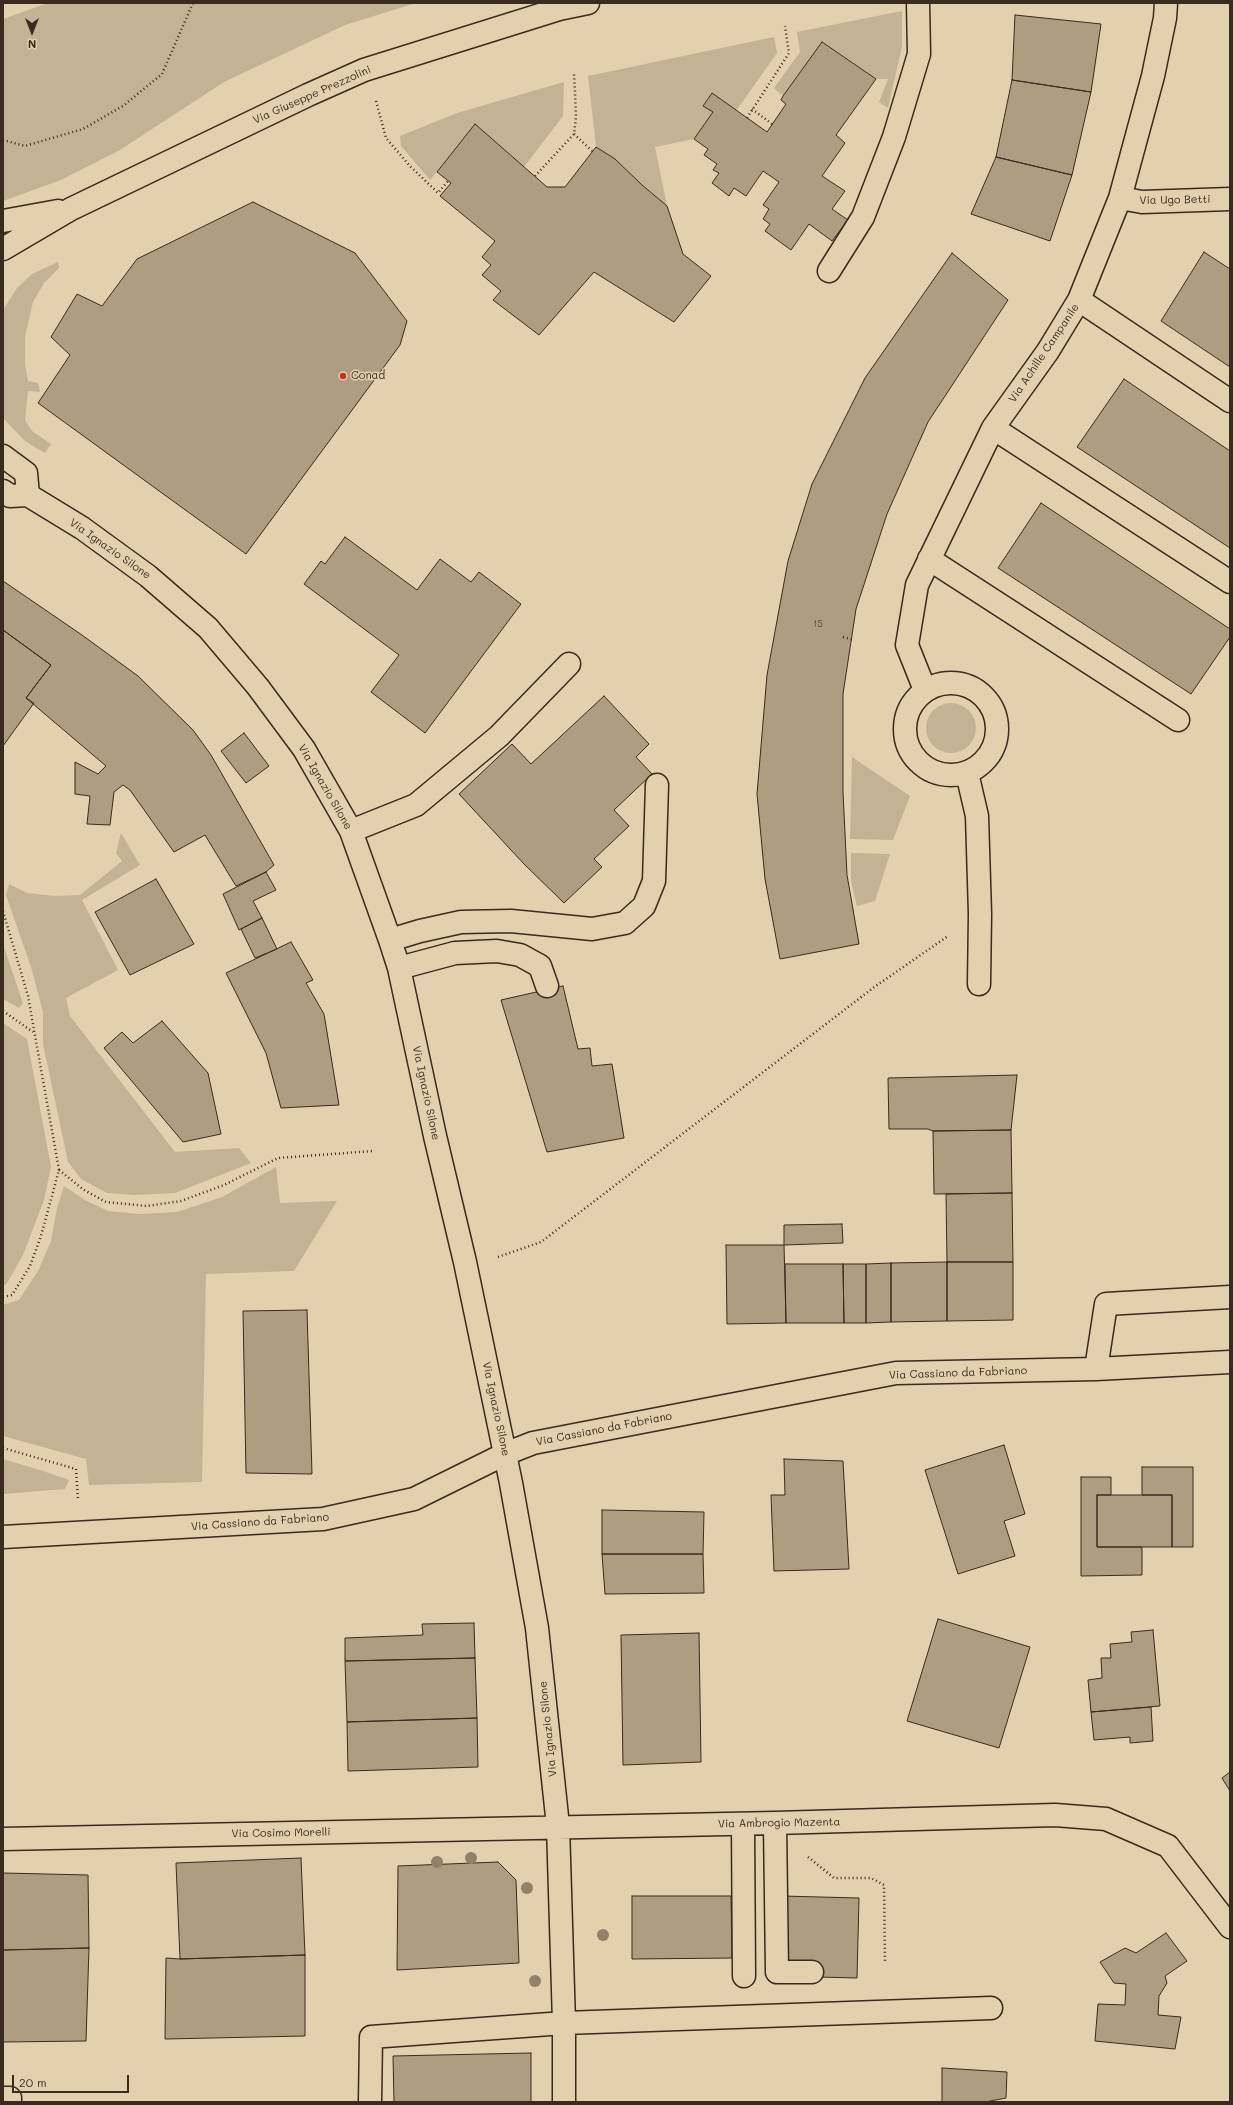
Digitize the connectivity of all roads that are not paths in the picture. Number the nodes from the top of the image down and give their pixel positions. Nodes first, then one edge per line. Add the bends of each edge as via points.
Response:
1 (588, 3) edge
2 (918, 3) edge
3 (1166, 3) edge
4 (1120, 198) junction
5 (1230, 199) edge
6 (71, 209) junction
7 (3, 221) edge
8 (3, 249) edge
9 (829, 271) dead end
10 (1080, 300) junction
11 (1230, 401) edge
12 (993, 428) junction
13 (3, 456) edge
14 (3, 491) edge
15 (28, 495) junction
16 (929, 559) junction
17 (1230, 582) edge
18 (569, 664) dead end
19 (925, 690) junction
20 (1178, 720) dead end
21 (967, 774) junction
22 (657, 785) dead end
23 (351, 831) junction
24 (390, 940) junction
25 (399, 968) junction
26 (979, 984) dead end
27 (548, 986) dead end
28 (1230, 1297) edge
29 (1230, 1362) edge
30 (1096, 1369) junction
31 (505, 1454) junction
32 (3, 1537) edge
33 (775, 1823) junction
34 (743, 1824) junction
35 (558, 1826) junction
36 (3, 1839) edge
37 (1230, 1927) edge
38 (812, 1972) dead end
39 (744, 1976) dead end
40 (991, 2008) dead end
41 (564, 2023) junction
42 (3, 2098) edge
43 (10, 2102) edge
44 (370, 2102) edge
45 (564, 2102) edge

1 - 6 street, Via Giuseppe Prezzolini via 559,9 364,70 308,94
2 - 9 street via 919,54 894,137 863,217
3 - 4 street, Via Achille Campanile via 1153,76
4 - 5 street, Via Ugo Betti via 1142,202
4 - 10 street, Via Achille Campanile
6 - 7 street
6 - 8 street
10 - 11 street
10 - 12 street, Via Achille Campanile via 1048,351
12 - 16 street, Via Achille Campanile
12 - 17 street
13 - 15 street via 26,473
14 - 15 street via 10,496
15 - 23 street, Via Ignazio Silone via 82,528 148,576 208,628 258,686 304,750
16 - 19 street, Via Achille Campanile via 917,585 907,645
16 - 20 street
18 - 23 street via 499,736 416,805
19 - 21 street via 914,701 906,717 904,733 909,750 919,763 933,772 950,776
19 - 21 street via 942,683 960,683 976,689 989,701 997,716 998,734 993,751 982,764
21 - 26 street via 977,816
22 - 24 street via 654,881 644,906 625,923 592,929 510,922 461,922
23 - 24 street, Via Ignazio Silone
24 - 25 street, Via Ignazio Silone
25 - 27 street via 455,953 497,951 520,955 540,966
25 - 31 street, Via Ignazio Silone via 435,1136 466,1262
28 - 30 street via 1106,1304
29 - 30 street, Via Cassiano da Fabriano
30 - 31 street, Via Cassiano da Fabriano via 896,1373 533,1443
31 - 32 street, Via Cassiano da Fabriano via 414,1498 323,1519
31 - 35 street, Via Ignazio Silone via 537,1628
33 - 34 street, Via Ambrogio Mazenta
33 - 37 street, Via Ambrogio Mazenta via 1055,1815 1106,1819 1168,1846
33 - 38 street via 777,1972
34 - 35 street, Via Ambrogio Mazenta
34 - 39 street
35 - 36 street, Via Cosimo Morelli
35 - 41 street
40 - 41 street
41 - 44 street via 371,2037
41 - 45 street
42 - 43 street via 10,2098

